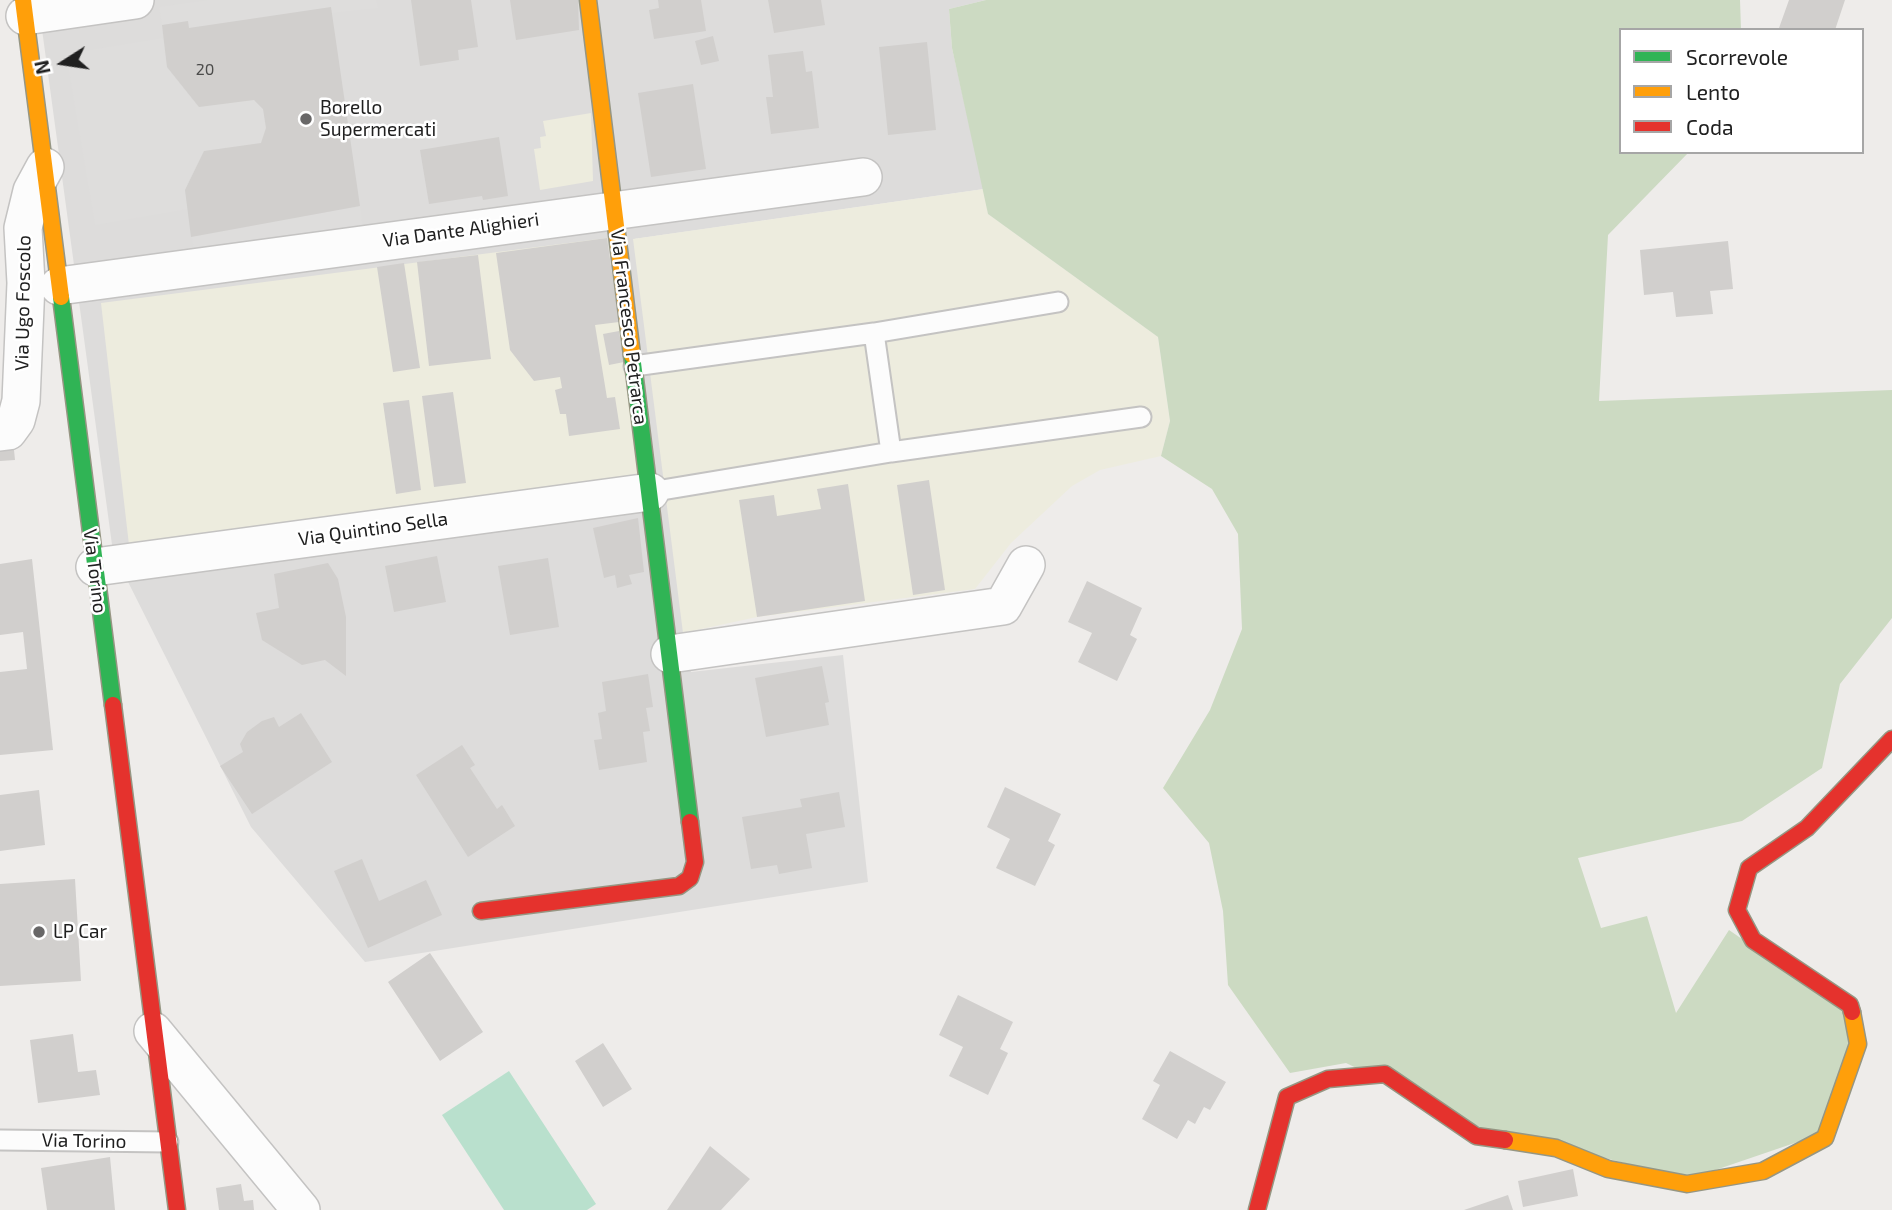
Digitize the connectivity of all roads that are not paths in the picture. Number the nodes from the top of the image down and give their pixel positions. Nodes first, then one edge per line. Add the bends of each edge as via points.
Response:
1 (135, 0) edge
2 (588, 0) edge
3 (24, 8) edge
4 (45, 167) junction
5 (863, 177) dead end
6 (614, 209) junction
7 (59, 286) junction
8 (1058, 302) dead end
9 (874, 333) junction
10 (634, 366) junction
11 (1141, 417) dead end
12 (0, 432) edge
13 (891, 452) junction
14 (650, 492) junction
15 (1026, 565) dead end
16 (95, 567) junction
17 (670, 654) junction
18 (1892, 739) edge
19 (481, 911) dead end
20 (153, 1031) junction
21 (0, 1140) edge
22 (168, 1142) junction
23 (177, 1210) edge
24 (301, 1210) edge
25 (1257, 1210) edge

1 - 3 street
2 - 6 street, Via Francesco Petrarca
3 - 4 street, Via Torino
4 - 7 street, Via Torino
4 - 12 street, Via Ugo Foscolo via 23,228 26,283 21,401 16,420 8,431
5 - 6 street, Via Dante Alighieri
6 - 7 street, Via Dante Alighieri
6 - 10 street, Via Francesco Petrarca
7 - 16 street, Via Torino
8 - 9 lane
9 - 10 lane
9 - 13 lane
10 - 14 street, Via Francesco Petrarca
11 - 13 lane
13 - 14 lane
14 - 16 street, Via Quintino Sella
14 - 17 street, Via Francesco Petrarca
15 - 17 street via 1003,606
16 - 20 street, Via Torino
17 - 19 street, Via Francesco Petrarca via 695,862 690,878 680,886
18 - 25 street via 1807,828 1749,868 1737,910 1753,940 1850,1005 1858,1044 1825,1138 1763,1171 1687,1184 1608,1169 1556,1148 1476,1136 1385,1074 1328,1079 1287,1097
20 - 22 street, Via Torino
20 - 24 street
21 - 22 lane, Via Torino
22 - 23 street, Via Torino

